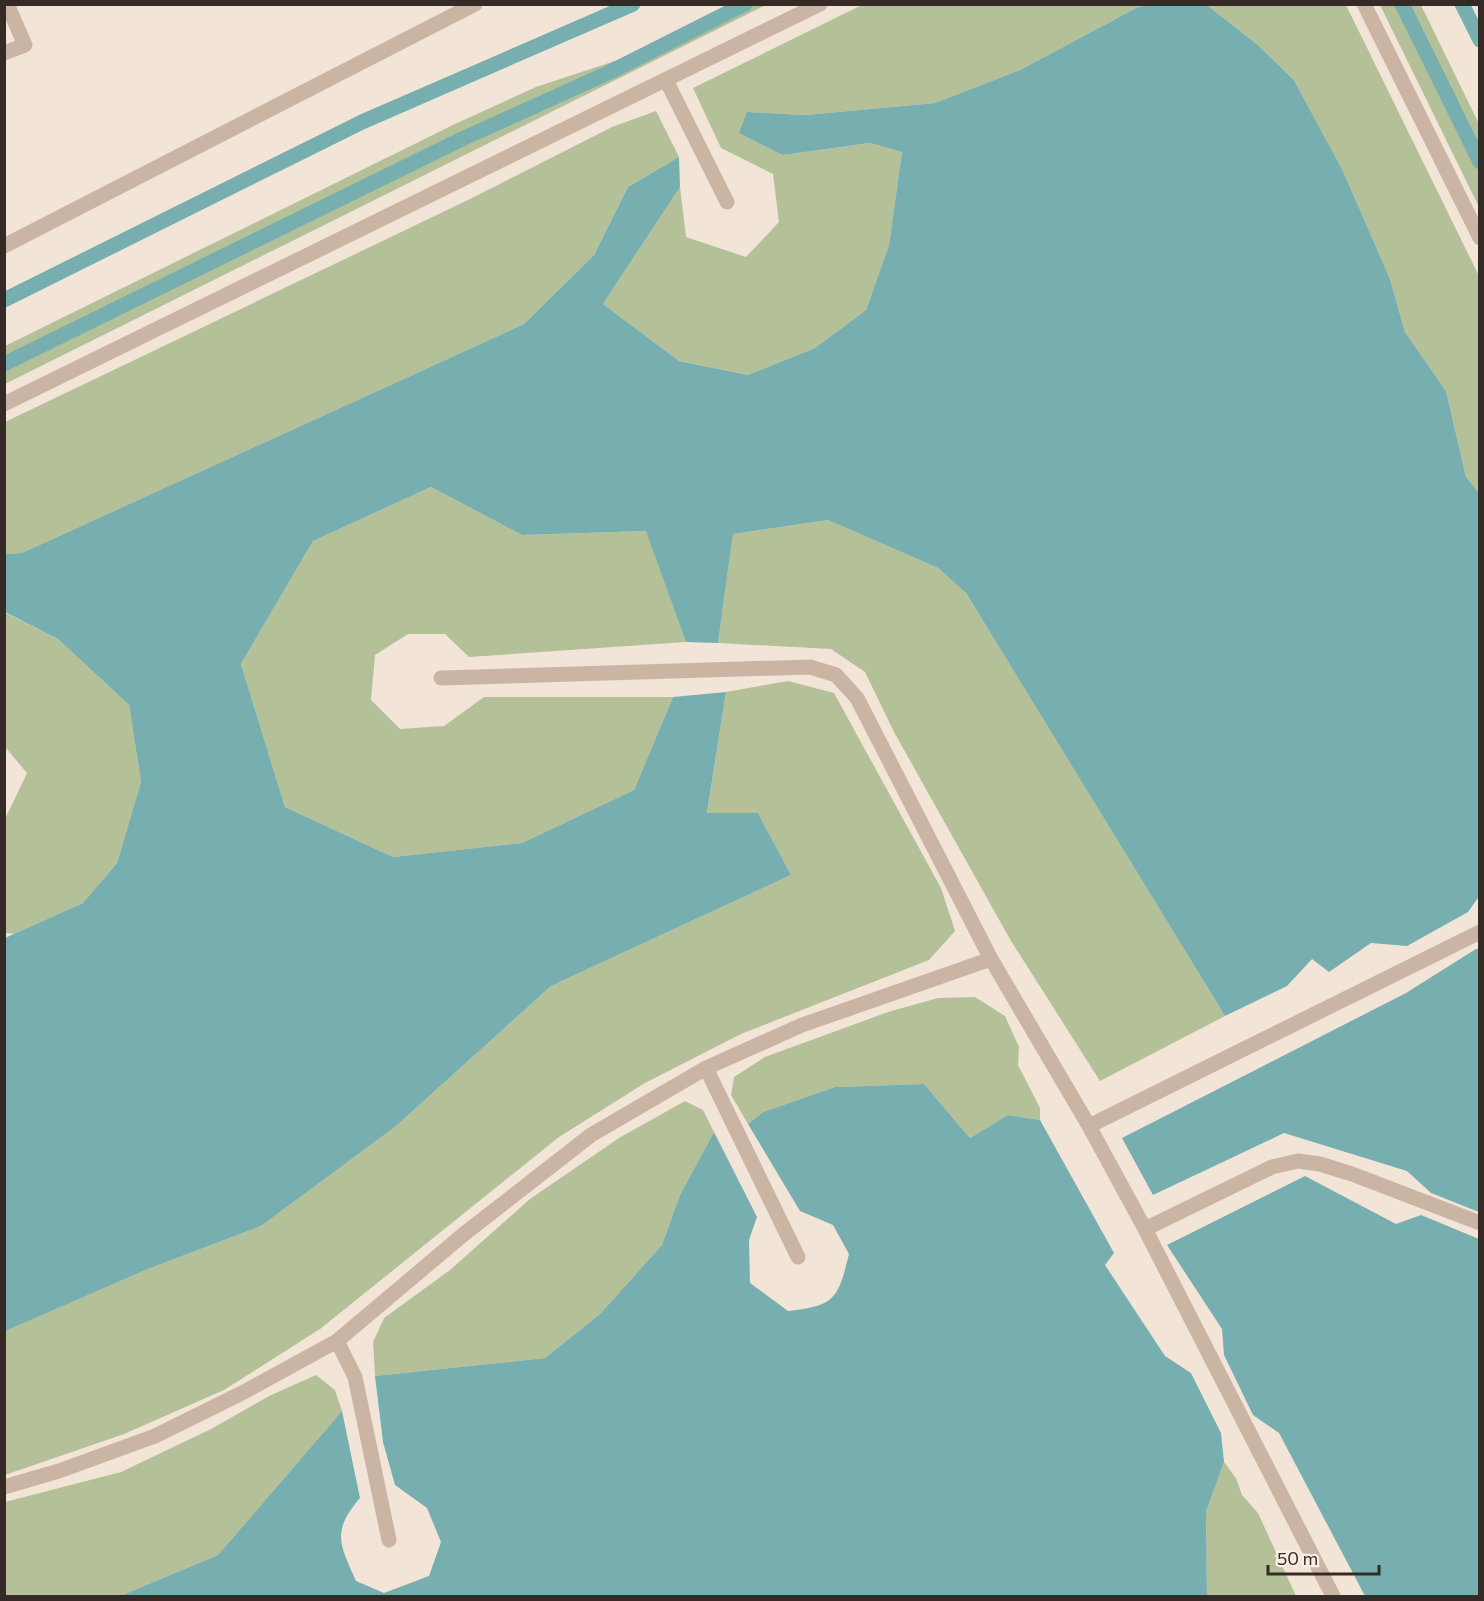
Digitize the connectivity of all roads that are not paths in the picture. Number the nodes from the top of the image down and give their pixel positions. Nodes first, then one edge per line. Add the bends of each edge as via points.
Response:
1 (7, 4) edge
2 (475, 4) edge
3 (820, 4) edge
4 (1364, 4) edge
5 (4, 53) edge
6 (666, 80) junction
7 (727, 202) dead end
8 (1479, 238) edge
9 (4, 246) edge
10 (4, 404) edge
11 (441, 678) dead end
12 (1479, 932) edge
13 (991, 959) junction
14 (705, 1068) junction
15 (1089, 1126) junction
16 (1479, 1223) edge
17 (1144, 1229) junction
18 (798, 1257) dead end
19 (337, 1341) junction
20 (4, 1487) edge
21 (389, 1540) dead end
22 (1333, 1596) edge

1 - 5 street via 25,45
2 - 9 street
3 - 6 street
4 - 8 street
6 - 7 street
6 - 10 street
11 - 13 street via 810,667 836,675 857,698
12 - 15 street
13 - 14 street via 802,1024
13 - 15 street
14 - 18 street
14 - 19 street via 591,1135 464,1234
15 - 17 street
16 - 17 street via 1352,1174 1298,1161 1272,1167
17 - 22 street
19 - 20 street via 155,1436
19 - 21 street via 355,1377

